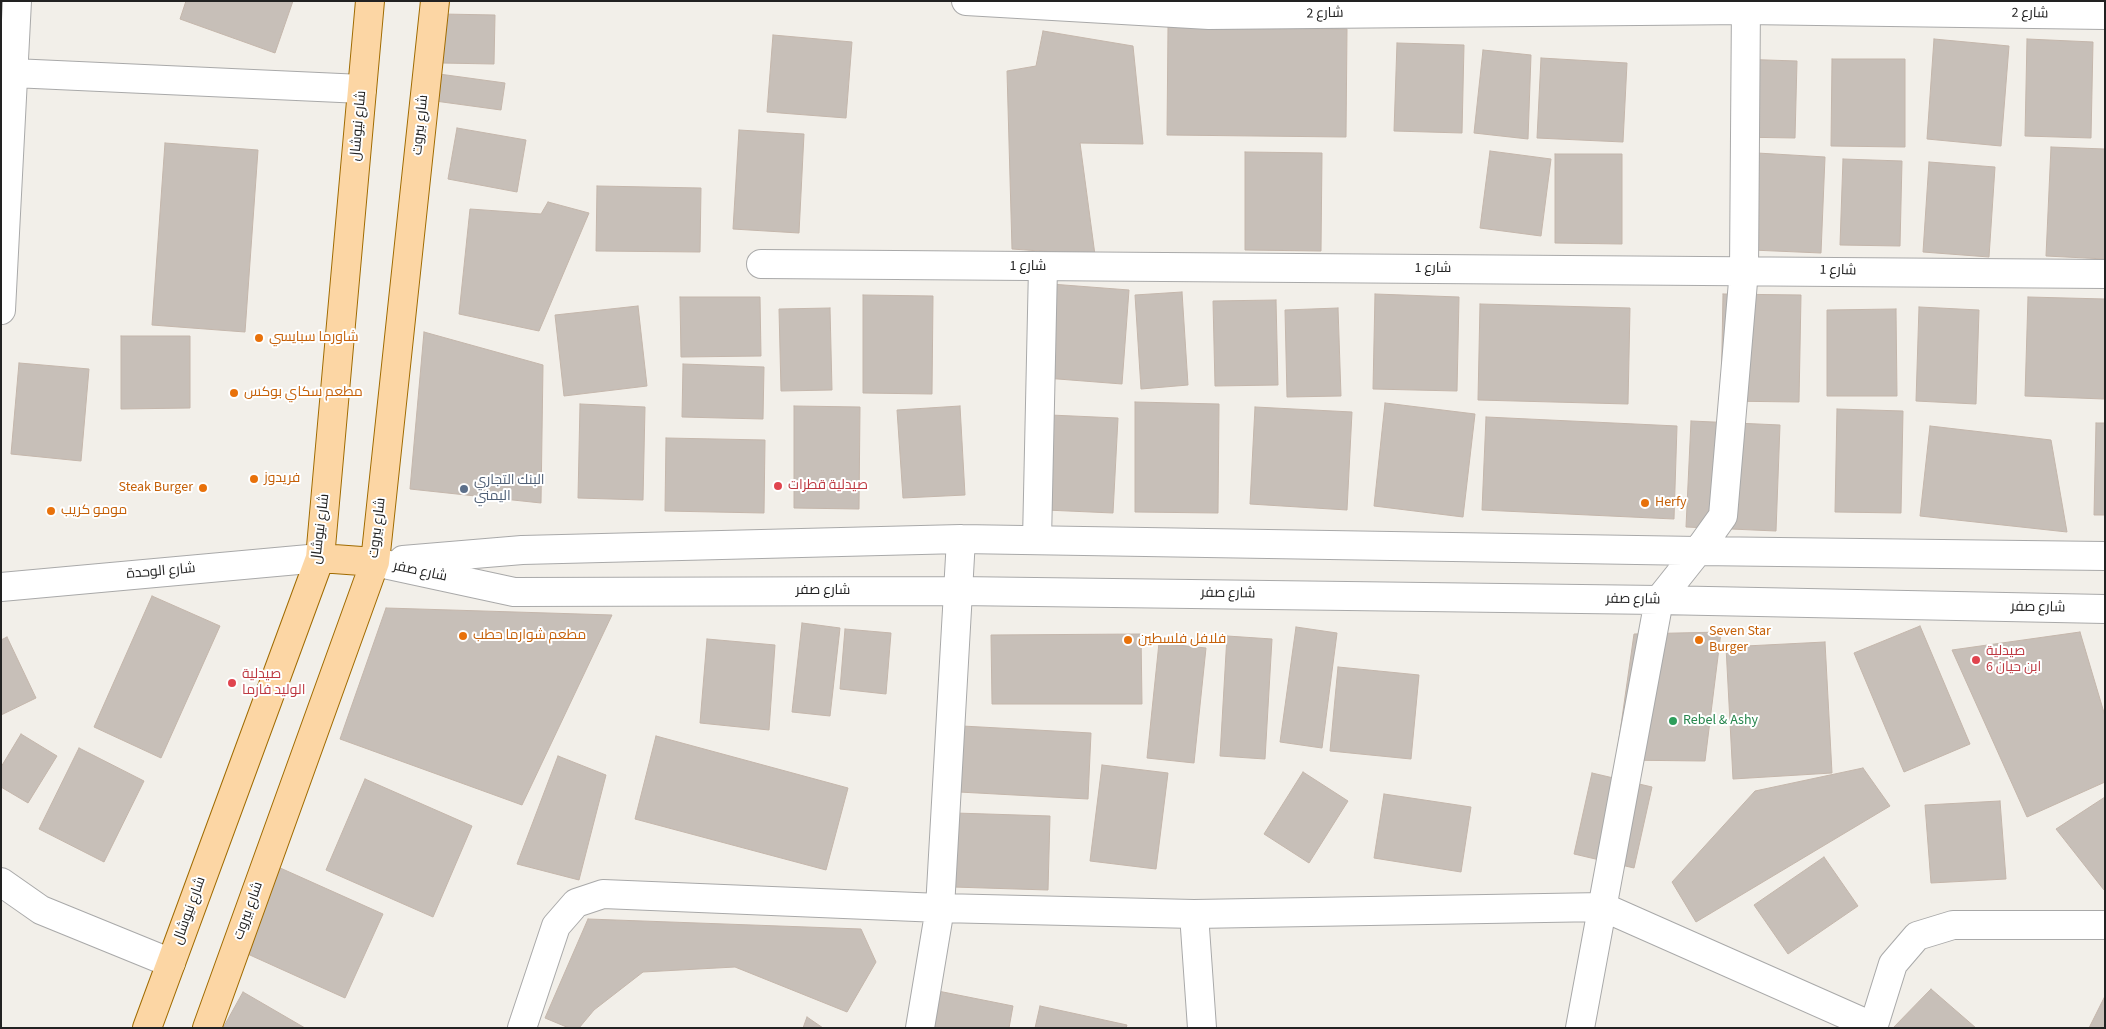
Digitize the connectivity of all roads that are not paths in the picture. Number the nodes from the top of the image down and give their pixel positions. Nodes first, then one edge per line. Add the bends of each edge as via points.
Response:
1 (17, 1) edge
2 (370, 1) edge
3 (435, 1) edge
4 (966, 1) edge
5 (1746, 5) edge
6 (2105, 16) edge
7 (13, 73) junction
8 (362, 89) junction
9 (761, 264) dead end
10 (1042, 267) junction
11 (1744, 270) junction
12 (2105, 274) edge
13 (1, 310) edge
14 (961, 539) junction
15 (1037, 540) junction
16 (1698, 552) junction
17 (2105, 556) edge
18 (320, 558) junction
19 (374, 562) junction
20 (1, 587) edge
21 (957, 591) junction
22 (1659, 600) junction
23 (2105, 609) edge
24 (1, 882) edge
25 (940, 908) junction
26 (1603, 908) junction
27 (1194, 914) junction
28 (2105, 925) edge
29 (171, 963) junction
30 (1873, 1027) edge
31 (147, 1028) edge
32 (206, 1028) edge
33 (522, 1028) edge
34 (920, 1028) edge
35 (1202, 1028) edge
36 (1580, 1028) edge

1 - 7 street
2 - 8 main road, شارع نيوشال
3 - 19 main road, شارع بيروت
4 - 5 street, شارع 2 via 1209,15
5 - 6 street, شارع 2
5 - 11 street
7 - 8 street
7 - 13 street
8 - 18 main road, شارع نيوشال
9 - 10 street, شارع 1
10 - 11 street, شارع 1
10 - 15 street
11 - 12 street, شارع 1
11 - 16 street via 1723,516
14 - 15 street, شارع صفر
14 - 19 street, شارع صفر via 522,550
14 - 21 street
15 - 16 street, شارع صفر
16 - 17 street, شارع صفر
16 - 22 street
18 - 19 main road
18 - 20 street, شارع الوحدة
18 - 29 main road, شارع نيوشال
19 - 21 street, شارع صفر via 514,592
19 - 32 main road, شارع بيروت
21 - 22 street, شارع صفر
21 - 25 street
22 - 23 street, شارع صفر
22 - 26 street
24 - 29 street via 41,910
25 - 27 street
25 - 33 street via 603,894 576,903 556,926
25 - 34 street
26 - 27 street
26 - 30 street
26 - 36 street
27 - 35 street
28 - 30 street via 1953,925 1918,936 1893,964
29 - 31 main road, شارع نيوشال

